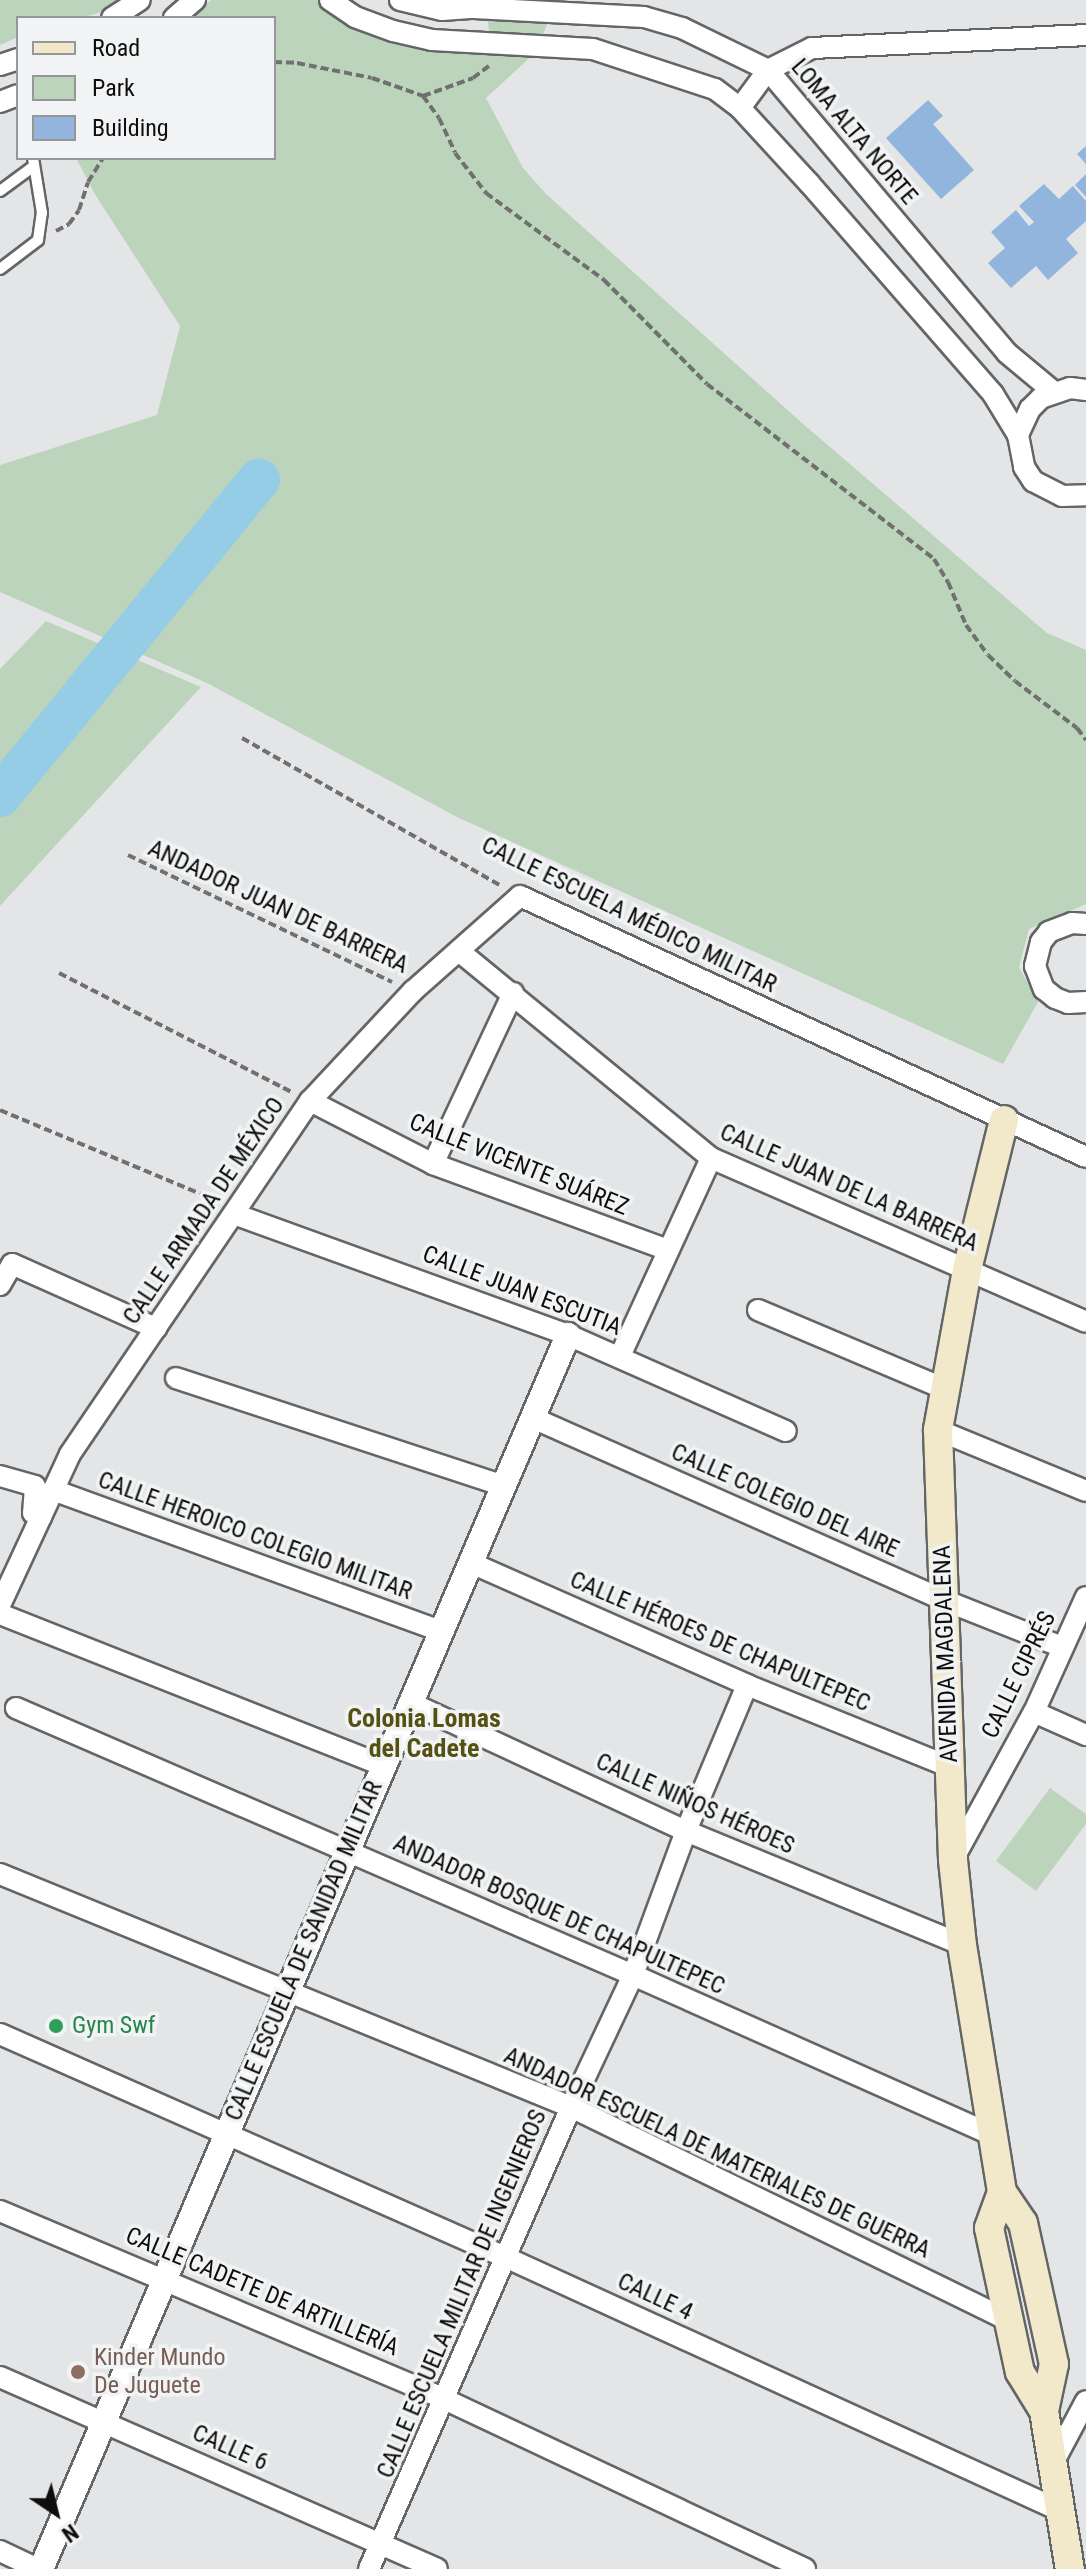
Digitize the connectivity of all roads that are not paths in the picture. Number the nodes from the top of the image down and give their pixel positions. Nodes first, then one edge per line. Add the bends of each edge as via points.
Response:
1 (140, 0) edge
2 (195, 0) edge
3 (330, 0) edge
4 (400, 0) edge
5 (115, 16) edge
6 (176, 16) edge
7 (1086, 35) edge
8 (768, 70) junction
9 (740, 108) junction
10 (34, 162) edge
11 (0, 191) edge
12 (0, 269) edge
13 (1086, 390) edge
14 (1054, 392) junction
15 (1018, 435) junction
16 (1086, 495) edge
17 (520, 896) joint
18 (1086, 924) edge
19 (459, 951) junction
20 (513, 993) junction
21 (1086, 1002) edge
22 (310, 1101) junction
23 (1004, 1120) junction
24 (1086, 1157) edge
25 (711, 1158) junction
26 (433, 1164) junction
27 (226, 1208) junction
28 (668, 1250) junction
29 (967, 1270) junction
30 (0, 1285) edge
31 (758, 1310) dead end
32 (1086, 1322) edge
33 (156, 1328) junction
34 (568, 1335) junction
35 (620, 1356) junction
36 (176, 1378) dead end
37 (943, 1388) junction
38 (533, 1418) junction
39 (938, 1430) junction
40 (786, 1431) dead end
41 (0, 1476) edge
42 (504, 1486) junction
43 (53, 1490) junction
44 (1086, 1491) edge
45 (41, 1517) junction
46 (471, 1563) junction
47 (1086, 1597) edge
48 (946, 1601) junction
49 (0, 1605) edge
50 (0, 1614) edge
51 (440, 1631) junction
52 (1062, 1647) junction
53 (747, 1685) junction
54 (411, 1703) junction
55 (16, 1708) dead end
56 (1034, 1712) junction
57 (1086, 1735) edge
58 (384, 1766) junction
59 (950, 1767) junction
60 (686, 1831) junction
61 (350, 1852) junction
62 (953, 1860) junction
63 (0, 1875) edge
64 (962, 1945) junction
65 (633, 1975) junction
66 (287, 1991) junction
67 (0, 2034) edge
68 (571, 2107) junction
69 (225, 2131) junction
70 (992, 2135) junction
71 (1002, 2192) junction
72 (0, 2211) edge
73 (505, 2257) junction
74 (166, 2278) junction
75 (1009, 2321) junction
76 (0, 2377) edge
77 (444, 2399) junction
78 (1086, 2401) edge
79 (1044, 2411) junction
80 (105, 2421) junction
81 (1053, 2463) junction
82 (1063, 2512) junction
83 (382, 2543) junction
84 (0, 2551) edge
85 (39, 2569) edge
86 (369, 2569) edge
87 (437, 2569) edge
88 (805, 2569) edge
89 (1070, 2569) edge

1 - 5 street
2 - 6 street
3 - 9 street via 355,17 432,40 593,49 715,89
4 - 8 street via 442,10 644,17 682,28
7 - 8 street, LOMA ALTA NORTE via 812,48
8 - 9 street
8 - 14 street, LOMA ALTA NORTE via 1007,353
9 - 15 street via 993,394
10 - 11 lane
10 - 12 lane via 42,213 38,240
13 - 14 street
14 - 15 street via 1030,409
15 - 16 street via 1024,467 1033,481 1062,496
17 - 19 street, CALLE ARMADA DE MÉXICO
17 - 23 street, CALLE ESCUELA MÉDICO MILITAR
18 - 21 street via 1049,932 1035,966 1044,989 1055,998
19 - 20 street, CALLE JUAN DE LA BARRERA
19 - 22 street, CALLE ARMADA DE MÉXICO via 413,991
20 - 25 street, CALLE JUAN DE LA BARRERA
20 - 26 street
22 - 26 street, CALLE VICENTE SUÁREZ
22 - 27 street, CALLE ARMADA DE MÉXICO
23 - 24 street
23 - 29 main road, AVENIDA MAGDALENA
25 - 28 street
25 - 29 street, CALLE JUAN DE LA BARRERA
26 - 28 street, CALLE VICENTE SUÁREZ
27 - 33 street, CALLE ARMADA DE MÉXICO via 208,1250
27 - 34 street, CALLE JUAN ESCUTIA
28 - 35 street
29 - 32 street, CALLE JUAN DE LA BARRERA
29 - 37 main road, AVENIDA MAGDALENA
30 - 33 street via 12,1264
31 - 37 street
33 - 43 street, CALLE ARMADA DE MÉXICO via 70,1454
34 - 35 street, CALLE JUAN ESCUTIA
34 - 38 street, CALLE ESCUELA DE SANIDAD MILITAR
35 - 40 street, CALLE JUAN ESCUTIA
36 - 42 street
37 - 39 main road, AVENIDA MAGDALENA
38 - 42 street, CALLE ESCUELA DE SANIDAD MILITAR
38 - 48 street, CALLE COLEGIO DEL AIRE
39 - 44 street
39 - 48 main road, AVENIDA MAGDALENA
41 - 45 street via 35,1486 33,1513
42 - 46 street, CALLE ESCUELA DE SANIDAD MILITAR
43 - 45 street, CALLE ARMADA DE MÉXICO
43 - 51 street, CALLE HEROICO COLEGIO MILITAR
45 - 49 street, CALLE ARMADA DE MÉXICO
46 - 51 street, CALLE ESCUELA DE SANIDAD MILITAR
46 - 53 street, CALLE HÉROES DE CHAPULTEPEC
47 - 52 street, CALLE CIPRÉS
48 - 52 street, CALLE COLEGIO DEL AIRE
48 - 59 main road, AVENIDA MAGDALENA
50 - 58 street
51 - 54 street, CALLE ESCUELA DE SANIDAD MILITAR
52 - 56 street, CALLE CIPRÉS
53 - 59 street, CALLE HÉROES DE CHAPULTEPEC
53 - 60 street, CALLE ESCUELA MILITAR DE INGENIEROS
54 - 58 street, CALLE ESCUELA DE SANIDAD MILITAR
54 - 60 street, CALLE NIÑOS HÉROES
55 - 61 street, ANDADOR BOSQUE DE CHAPULTEPEC
56 - 57 street
56 - 62 street, CALLE CIPRÉS
58 - 61 street, CALLE ESCUELA DE SANIDAD MILITAR
59 - 62 main road, AVENIDA MAGDALENA
60 - 64 street, CALLE NIÑOS HÉROES
60 - 65 street, CALLE ESCUELA MILITAR DE INGENIEROS
61 - 65 street, ANDADOR BOSQUE DE CHAPULTEPEC
61 - 66 street, CALLE ESCUELA DE SANIDAD MILITAR
62 - 64 main road, AVENIDA MAGDALENA
63 - 66 street, ANDADOR ESCUELA DE MATERIALES DE GUERRA
64 - 70 main road, AVENIDA MAGDALENA
65 - 68 street, CALLE ESCUELA MILITAR DE INGENIEROS
65 - 70 street, ANDADOR BOSQUE DE CHAPULTEPEC
66 - 68 street, ANDADOR ESCUELA DE MATERIALES DE GUERRA
66 - 69 street, CALLE ESCUELA DE SANIDAD MILITAR
67 - 69 street, CALLE 4
68 - 73 street, CALLE ESCUELA MILITAR DE INGENIEROS
68 - 75 street, ANDADOR ESCUELA DE MATERIALES DE GUERRA
69 - 73 street, CALLE 4
69 - 74 street, CALLE ESCUELA DE SANIDAD MILITAR
70 - 71 main road, AVENIDA MAGDALENA
71 - 75 main road, AVENIDA MAGDALENA via 989,2228
71 - 79 main road, AVENIDA MAGDALENA via 1023,2223 1054,2364
72 - 74 street, CALLE CADETE DE ARTILLERÍA
73 - 77 street, CALLE ESCUELA MILITAR DE INGENIEROS
73 - 82 street, CALLE 4
74 - 77 street, CALLE CADETE DE ARTILLERÍA
74 - 80 street, CALLE ESCUELA DE SANIDAD MILITAR
75 - 79 main road, AVENIDA MAGDALENA via 1020,2372
76 - 80 street, CALLE 6
77 - 83 street, CALLE ESCUELA MILITAR DE INGENIEROS
77 - 88 street, CALLE CADETE DE ARTILLERÍA
78 - 81 street
79 - 81 main road, AVENIDA MAGDALENA
80 - 83 street, CALLE 6
80 - 85 street, CALLE ESCUELA DE SANIDAD MILITAR
81 - 82 main road, AVENIDA MAGDALENA
82 - 89 main road, AVENIDA MAGDALENA
83 - 86 street, CALLE ESCUELA MILITAR DE INGENIEROS
83 - 87 street, CALLE 6
84 - 85 street

